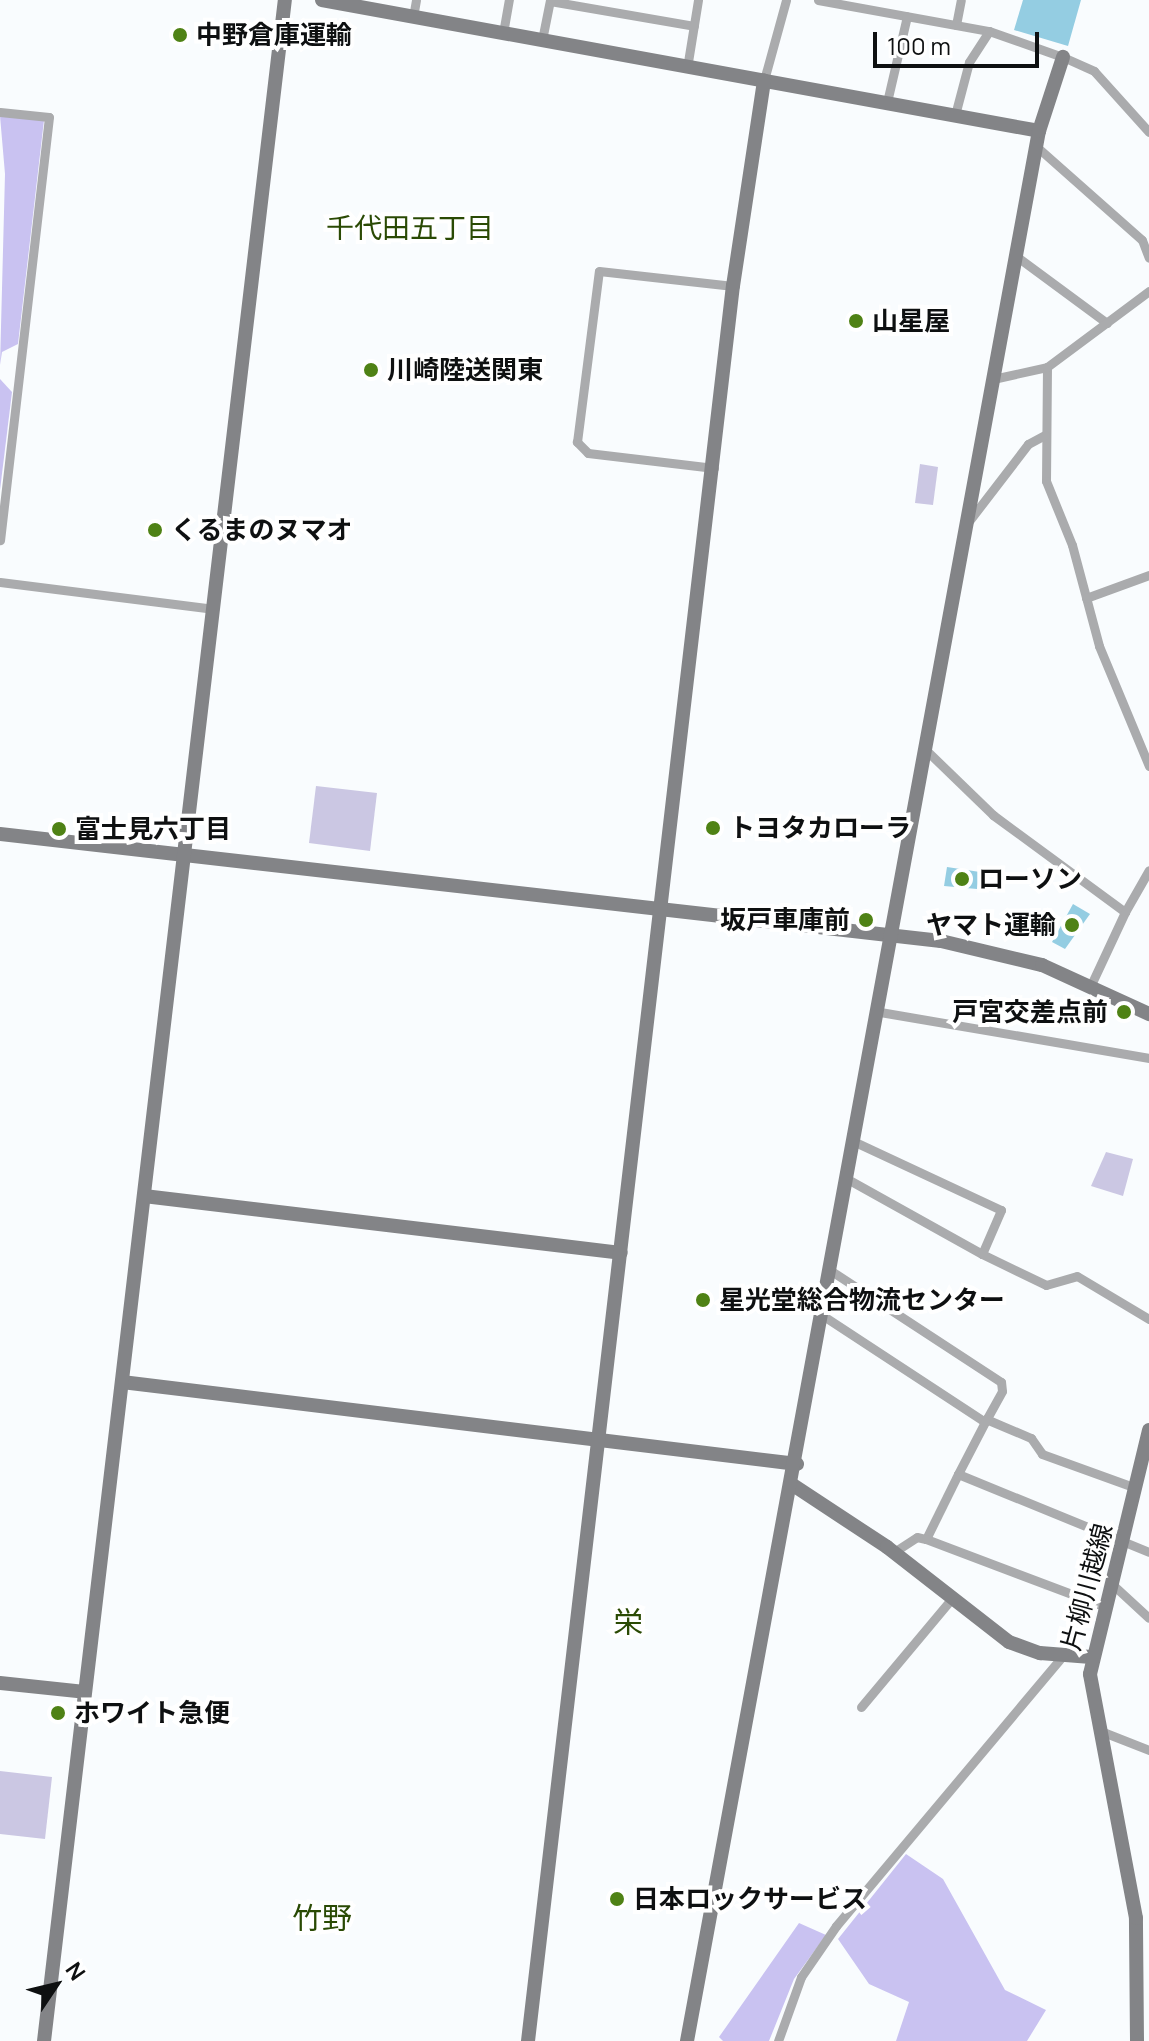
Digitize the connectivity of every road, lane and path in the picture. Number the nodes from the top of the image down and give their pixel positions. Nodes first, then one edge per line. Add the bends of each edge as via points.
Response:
1 (285, 0) edge
2 (416, 0) edge
3 (509, 0) edge
4 (550, 0) edge
5 (698, 0) edge
6 (786, 0) edge
7 (818, 0) edge
8 (961, 0) edge
9 (332, 1) edge
10 (907, 16) junction
11 (413, 17) junction
12 (956, 25) junction
13 (694, 26) junction
14 (989, 31) junction
15 (503, 33) junction
16 (542, 40) junction
17 (1063, 57) junction
18 (687, 68) junction
19 (764, 80) junction
20 (887, 102) junction
21 (0, 112) edge
22 (955, 115) junction
23 (1149, 132) edge
24 (1038, 139) junction
25 (1016, 256) junction
26 (1149, 258) edge
27 (733, 286) junction
28 (1149, 291) edge
29 (1107, 323) junction
30 (1047, 367) junction
31 (993, 379) junction
32 (1045, 435) junction
33 (714, 468) junction
34 (967, 523) junction
35 (0, 540) edge
36 (1149, 575) edge
37 (0, 582) edge
38 (1086, 598) junction
39 (214, 609) junction
40 (928, 752) junction
41 (1149, 766) edge
42 (0, 834) edge
43 (184, 854) junction
44 (1149, 870) edge
45 (663, 909) junction
46 (1125, 912) junction
47 (894, 935) junction
48 (1091, 985) junction
49 (880, 1012) junction
50 (1149, 1014) edge
51 (1149, 1058) edge
52 (857, 1143) junction
53 (851, 1181) junction
54 (144, 1196) junction
55 (621, 1253) junction
56 (982, 1254) junction
57 (833, 1272) junction
58 (825, 1317) junction
59 (1149, 1319) edge
60 (122, 1382) junction
61 (986, 1421) junction
62 (1149, 1430) edge
63 (599, 1440) junction
64 (797, 1464) junction
65 (958, 1474) junction
66 (793, 1485) junction
67 (1136, 1488) junction
68 (1125, 1538) junction
69 (926, 1539) junction
70 (894, 1552) junction
71 (1149, 1552) edge
72 (1112, 1584) junction
73 (952, 1598) junction
74 (1103, 1606) junction
75 (1149, 1618) edge
76 (1063, 1655) junction
77 (1091, 1657) junction
78 (0, 1683) edge
79 (85, 1692) junction
80 (861, 1707) dead end
81 (1098, 1730) junction
82 (1149, 1750) edge
83 (44, 2041) edge
84 (528, 2041) edge
85 (687, 2041) edge
86 (778, 2041) edge
87 (1137, 2041) edge

1 - 39 street
2 - 11 street
3 - 15 street
4 - 13 street
4 - 16 street
5 - 13 street
6 - 19 street
7 - 10 street
8 - 12 street
9 - 11 street
10 - 12 street
10 - 20 street
11 - 15 street
12 - 14 street
13 - 18 street
14 - 17 street
14 - 22 street via 969,62
15 - 16 street
16 - 18 street
17 - 23 street via 1094,71
17 - 24 street
18 - 19 street
19 - 20 street
19 - 27 street
20 - 22 street
21 - 35 street via 49,117
22 - 24 street
24 - 25 street
24 - 26 street via 1142,240
25 - 29 street
25 - 31 street
27 - 33 street
27 - 33 street via 599,271 577,442 588,453
28 - 29 street
29 - 30 street
30 - 31 street
30 - 32 street
31 - 34 street
32 - 34 street via 1028,444
32 - 38 street via 1046,481
33 - 45 street
34 - 40 street
36 - 38 street
37 - 39 street
38 - 41 street via 1099,646
39 - 43 street
40 - 46 street via 993,815
40 - 47 street
42 - 43 street
43 - 45 street
43 - 54 street
44 - 46 street
45 - 47 street
45 - 55 street
46 - 48 street
47 - 48 street via 985,948
47 - 49 street
48 - 50 street
49 - 51 street
49 - 52 street
52 - 53 street
52 - 56 street via 1001,1210
53 - 56 street
53 - 57 street
54 - 55 street
54 - 60 street
55 - 63 street
56 - 59 street via 1046,1285 1077,1276
57 - 58 street
57 - 61 street via 1001,1382
58 - 61 street
58 - 64 street
60 - 63 street
60 - 79 street
61 - 65 street
61 - 67 street via 1031,1438 1042,1454
62 - 67 street, 片柳川越線
63 - 64 street
63 - 84 street
64 - 66 street
65 - 68 street
65 - 69 street
66 - 70 street
66 - 85 street
67 - 68 street, 片柳川越線
68 - 71 street
68 - 72 street, 片柳川越線
69 - 70 street via 917,1537
69 - 74 street
70 - 73 street
72 - 74 street, 片柳川越線
72 - 75 street
73 - 76 street via 1009,1642
73 - 80 street
74 - 77 street, 片柳川越線
76 - 77 street
76 - 86 street via 836,1926 801,1977
77 - 81 street, 片柳川越線
78 - 79 street
79 - 83 street
81 - 82 street
81 - 87 street, 片柳川越線 via 1136,1918

